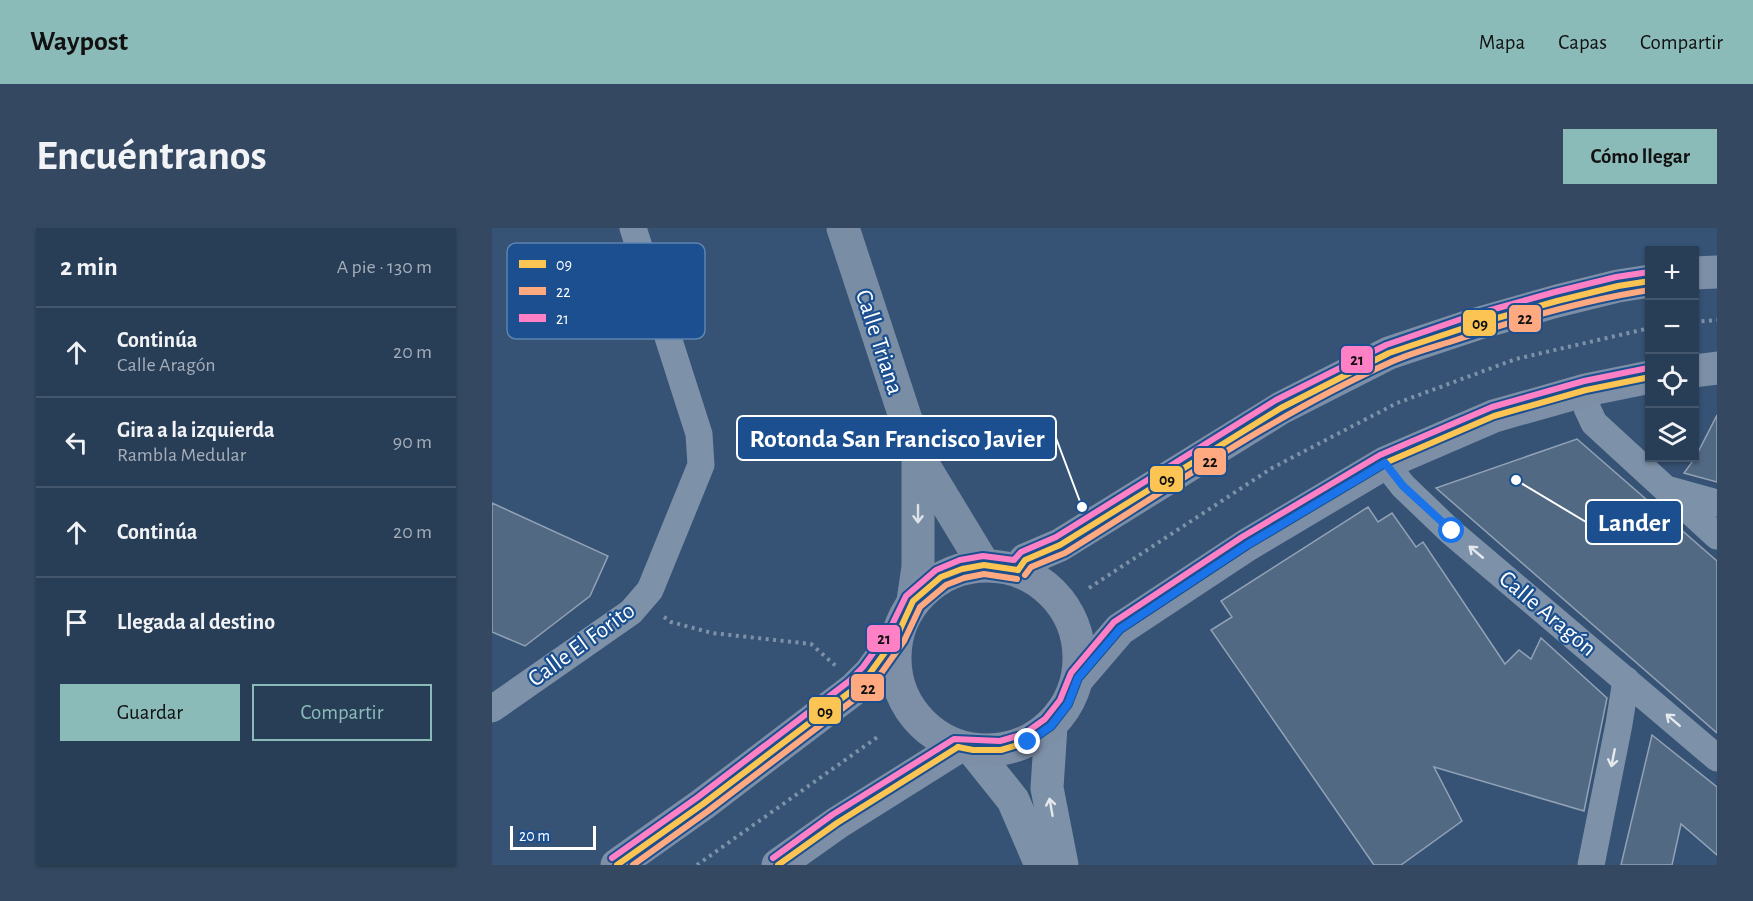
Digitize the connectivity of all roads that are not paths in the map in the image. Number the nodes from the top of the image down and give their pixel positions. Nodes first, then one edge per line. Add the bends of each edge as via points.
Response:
1 (633, 228) edge
2 (843, 228) edge
3 (638, 243) edge
4 (1717, 272) edge
5 (1699, 273) edge
6 (1645, 282) edge
7 (669, 339) edge
8 (1717, 368) edge
9 (1699, 370) edge
10 (1645, 378) edge
11 (1586, 390) junction
12 (918, 456) junction
13 (1385, 463) junction
14 (1666, 489) junction
15 (1717, 503) edge
16 (1717, 536) edge
17 (984, 565) junction
18 (1018, 570) junction
19 (913, 601) junction
20 (897, 636) junction
21 (1078, 678) junction
22 (1626, 680) junction
23 (492, 709) edge
24 (1051, 726) junction
25 (966, 748) junction
26 (1717, 758) edge
27 (616, 865) edge
28 (778, 865) edge
29 (1041, 865) edge
30 (1062, 865) edge
31 (1591, 865) edge

1 - 3 street, Calle El Forito
2 - 12 main road, Calle Triana
4 - 5 main road
6 - 18 main road via 1557,301 1389,353 1281,408 1060,545 1025,560
7 - 23 street, Calle El Forito via 699,434 701,465 650,590 631,612
8 - 9 main road
10 - 11 main road
11 - 13 main road via 1494,416
11 - 14 street via 1587,408 1594,423
12 - 17 main road, Calle Triana
12 -> 19 main road, Calle Triana via 918,567
13 - 21 main road via 1247,545 1120,629
22 -> 13 street, Calle Aragón via 1452,531 1403,486
14 - 15 street
14 - 16 street
17 - 18 main road
17 - 19 main road via 941,577
18 - 21 main road via 1047,587 1068,613 1079,644
19 - 20 main road
20 - 25 main road via 894,660 899,688 912,713 933,734
20 - 27 main road via 854,689
21 - 24 main road via 1068,704
26 -> 22 street, Calle Aragón
22 -> 31 street
24 - 25 main road via 1028,742 1001,750
30 -> 24 street via 1047,788
25 - 28 main road via 837,823
25 - 29 street via 1013,800

